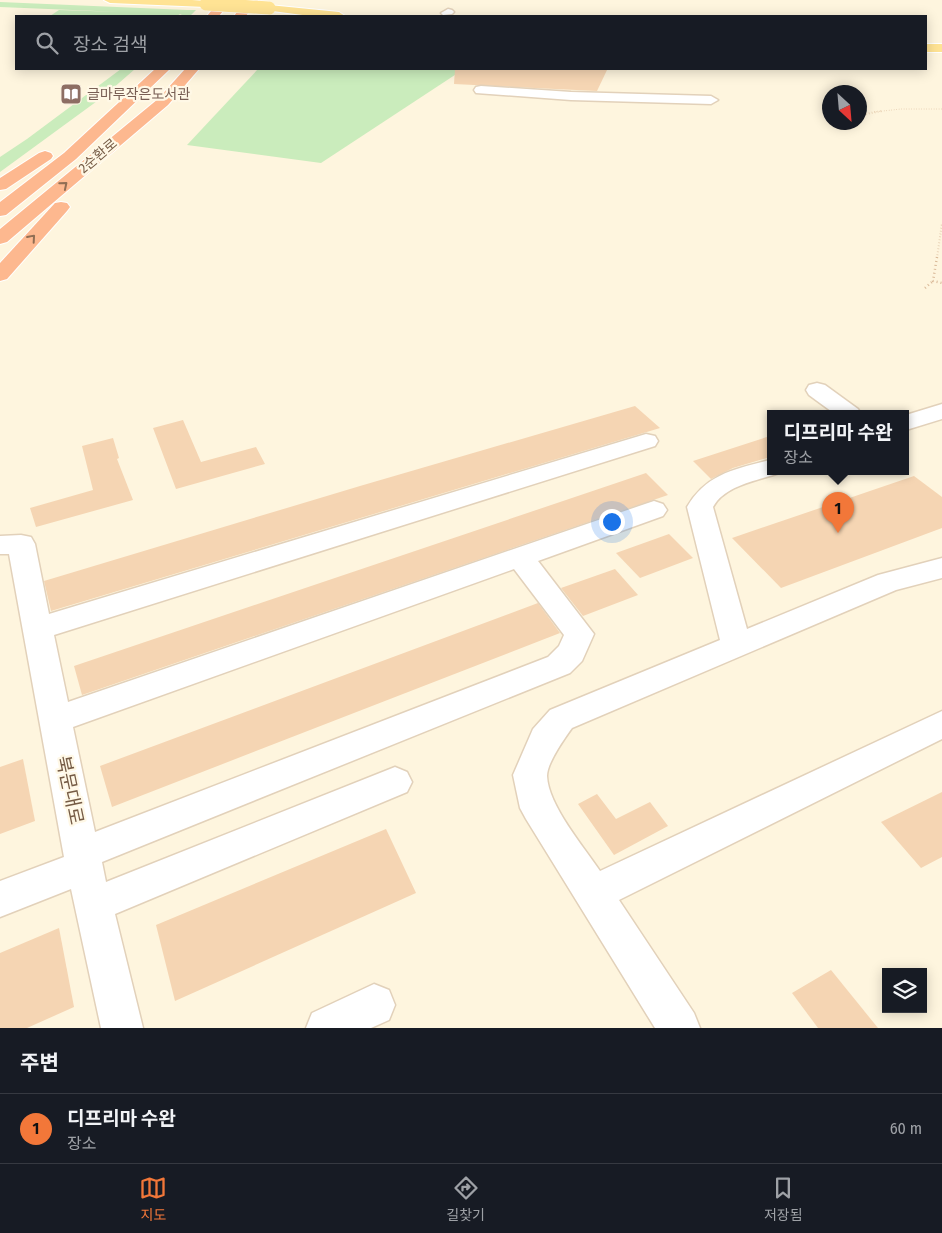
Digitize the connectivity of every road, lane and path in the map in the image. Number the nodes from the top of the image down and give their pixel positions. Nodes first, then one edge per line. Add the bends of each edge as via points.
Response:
1 (110, 0) edge
2 (226, 0) edge
3 (252, 0) edge
4 (214, 15) edge
5 (241, 15) edge
6 (330, 15) edge
7 (927, 48) edge
8 (942, 48) edge
9 (162, 70) edge
10 (191, 70) edge
11 (482, 90) dead end
12 (711, 100) dead end
13 (125, 102) junction
14 (163, 102) junction
15 (942, 109) edge
16 (867, 113) edge
17 (0, 185) edge
18 (0, 211) edge
19 (942, 223) edge
20 (0, 238) edge
21 (0, 275) edge
22 (933, 281) junction
23 (942, 283) edge
24 (926, 288) dead end
25 (817, 390) dead end
26 (844, 410) edge
27 (942, 411) edge
28 (909, 423) edge
29 (646, 441) dead end
30 (767, 469) edge
31 (654, 510) dead end
32 (11, 548) edge
33 (520, 557) junction
34 (942, 568) edge
35 (38, 629) junction
36 (737, 646) junction
37 (56, 720) junction
38 (942, 724) edge
39 (394, 782) dead end
40 (84, 859) junction
41 (594, 894) junction
42 (0, 899) edge
43 (93, 905) junction
44 (374, 1006) dead end
45 (122, 1028) edge
46 (327, 1028) edge
47 (680, 1028) edge

1 - 6 main road, bridge via 269,8
2 - 4 highway
3 - 5 highway
7 - 8 main road
9 - 13 highway, 2순환로
10 - 14 highway, 2순환로
11 - 12 street
13 - 17 highway
13 - 18 highway, 2순환로 via 70,156
20 -> 14 highway, 2순환로
21 -> 14 highway via 35,234
15 - 16 path via 901,108
19 - 22 path
22 - 23 path
22 - 24 path
25 - 26 street
27 - 28 street
29 - 35 street
30 - 36 street via 718,486 704,496 700,507
31 - 33 street
32 - 35 street, 북문대로
33 - 37 street
33 - 40 street via 579,634 571,653 559,665
34 - 36 street via 888,582
35 - 37 street, 북문대로
36 - 41 street via 561,719 545,739 530,775 538,808
37 - 40 street, 북문대로
38 - 41 street
39 - 43 street
40 - 42 street
40 - 43 street, 북문대로
41 - 47 street
43 - 45 street, 북문대로
44 - 46 street

